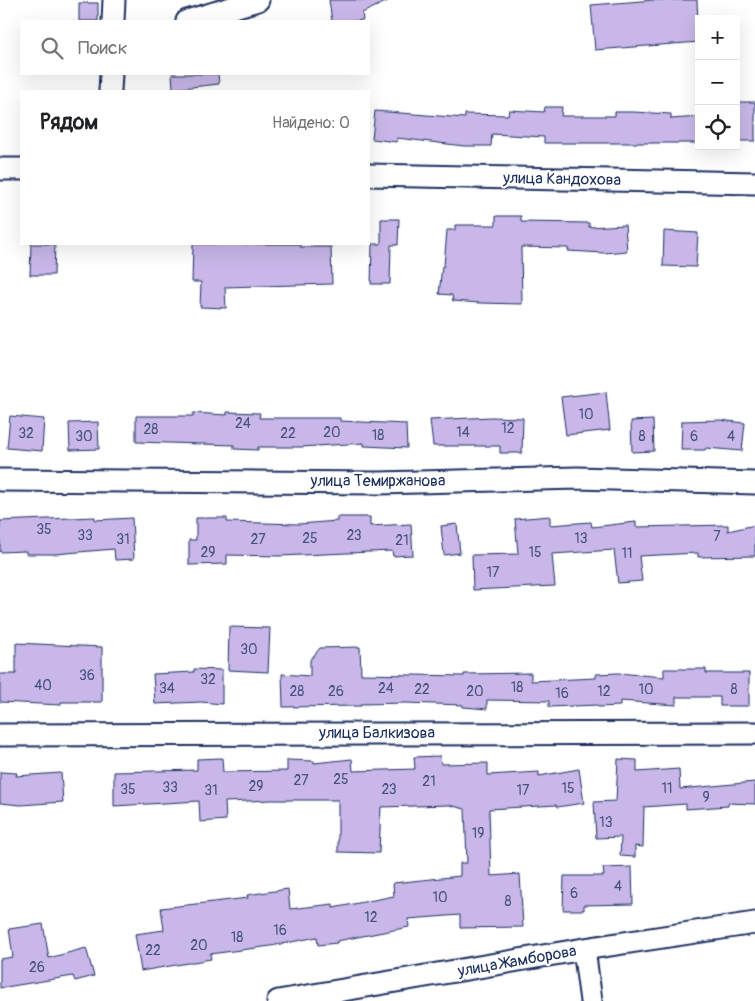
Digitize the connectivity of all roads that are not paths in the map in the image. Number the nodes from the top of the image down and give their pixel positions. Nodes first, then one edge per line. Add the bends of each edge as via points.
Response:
1 (114, 0) edge
2 (258, 0) edge
3 (113, 20) edge
4 (190, 20) edge
5 (111, 75) edge
6 (110, 90) edge
7 (20, 169) edge
8 (0, 170) edge
9 (370, 175) edge
10 (755, 183) edge
11 (0, 480) edge
12 (755, 483) edge
13 (755, 734) edge
14 (0, 735) edge
15 (755, 924) edge
16 (584, 949) junction
17 (278, 1001) edge
18 (591, 1001) edge

1 - 3 street
2 - 4 street
5 - 6 street
7 - 8 street
9 - 10 street, улица Кандохова
11 - 12 street, улица Темиржанова via 379,483 577,478
13 - 14 street, улица Балкизова
15 - 16 street, улица Жамборова
16 - 17 street, улица Жамборова
16 - 18 street

